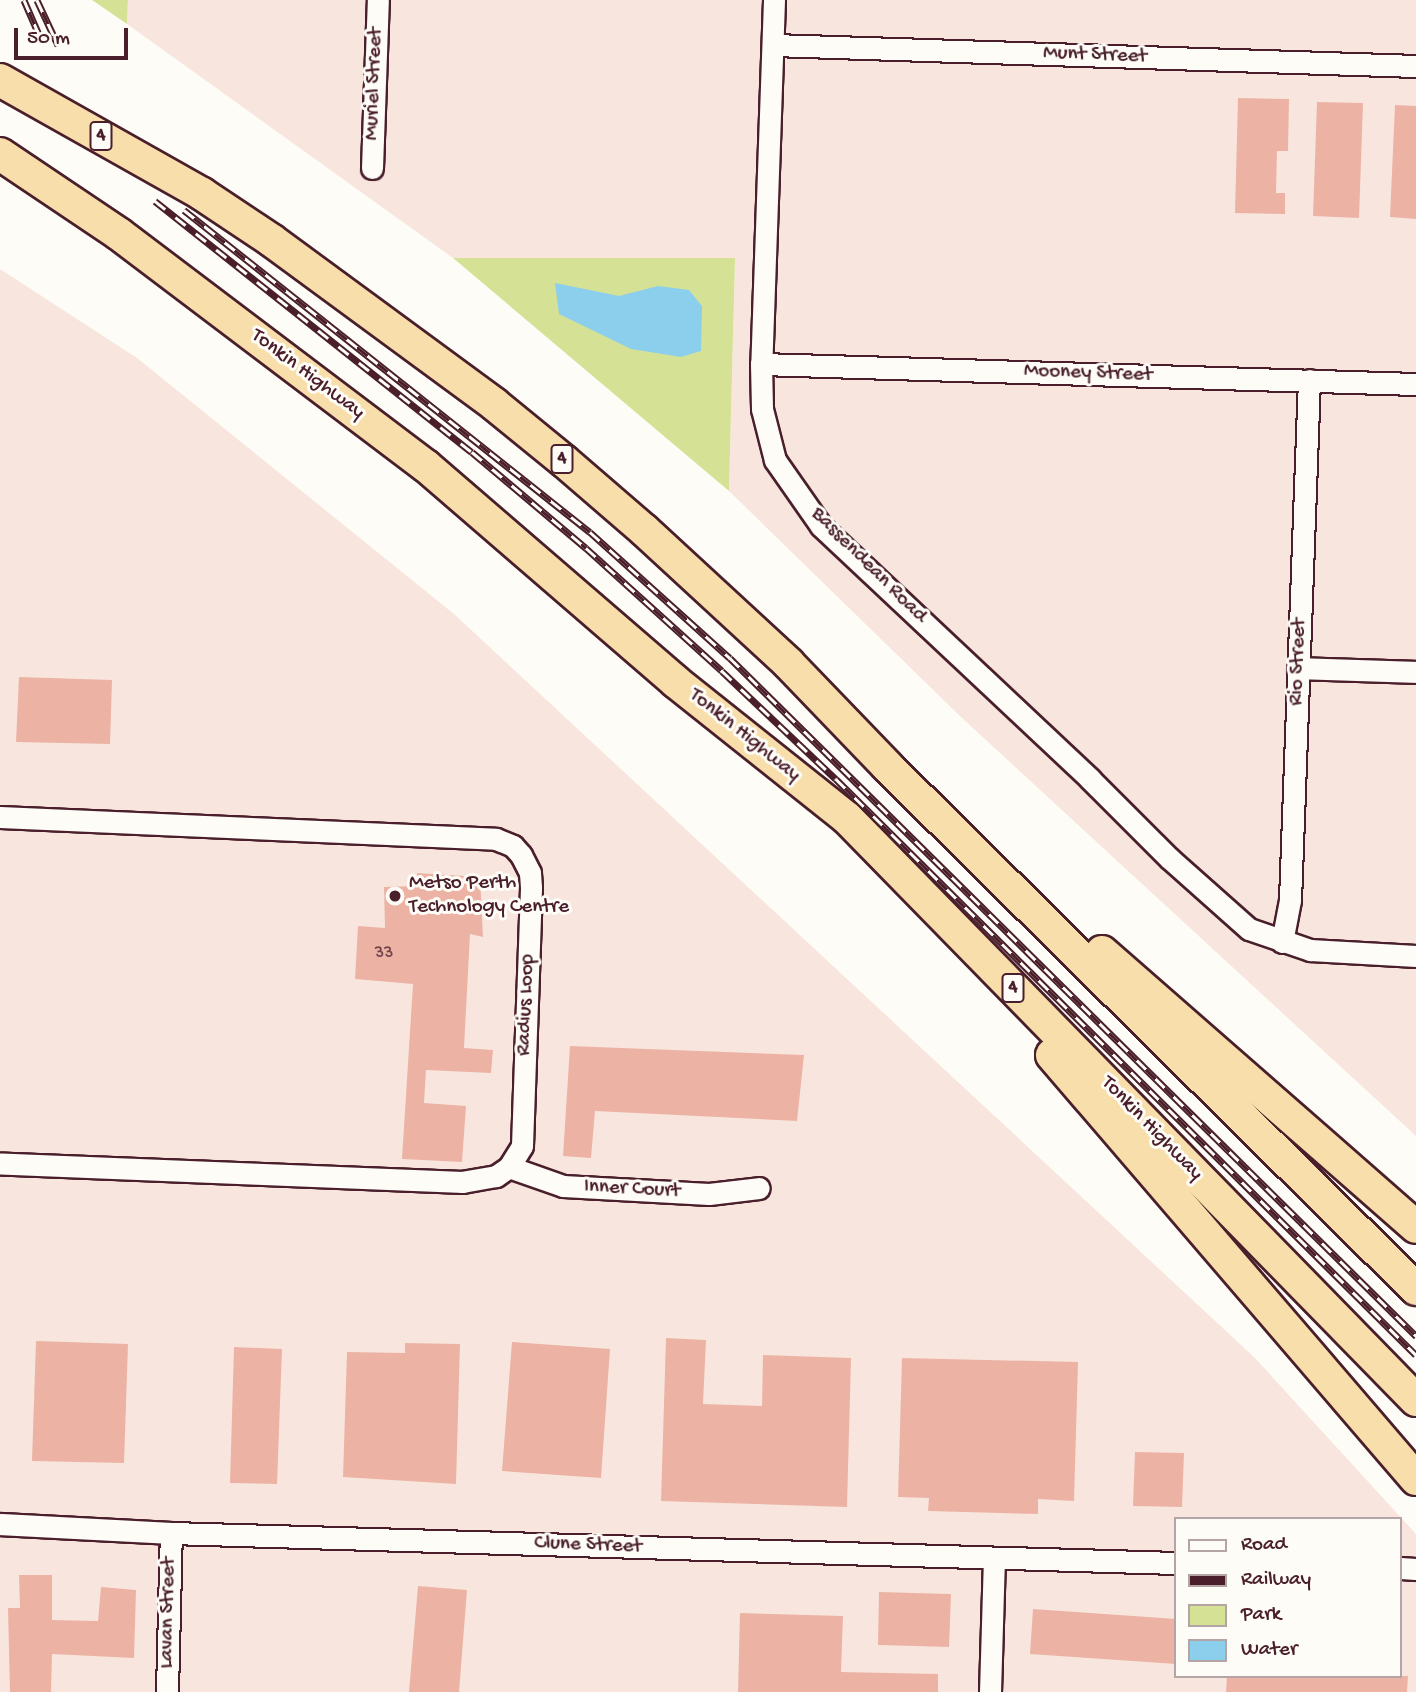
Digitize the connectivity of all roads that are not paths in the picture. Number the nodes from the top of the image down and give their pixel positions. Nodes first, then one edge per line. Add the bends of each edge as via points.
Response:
1 (378, 0) edge
2 (774, 0) edge
3 (773, 45) junction
4 (1416, 66) edge
5 (0, 72) edge
6 (0, 80) edge
7 (46, 104) junction
8 (7, 159) edge
9 (372, 168) dead end
10 (761, 364) junction
11 (1309, 380) junction
12 (1416, 384) edge
13 (1298, 668) junction
14 (1416, 671) edge
15 (676, 682) junction
16 (887, 766) junction
17 (0, 817) edge
18 (1282, 942) junction
19 (1416, 956) edge
20 (0, 1163) edge
21 (509, 1167) junction
22 (759, 1188) dead end
23 (1416, 1227) edge
24 (1416, 1289) edge
25 (1416, 1400) edge
26 (1416, 1479) edge
27 (0, 1524) edge
28 (170, 1533) junction
29 (994, 1559) junction
30 (1174, 1563) edge
31 (167, 1692) edge
32 (990, 1692) edge

1 - 9 street, Muriel Street
2 - 3 street, Bassendean Road
3 - 4 street, Munt Street
3 - 10 street, Bassendean Road
5 - 7 highway
6 - 7 highway, 4
7 - 16 highway, 4 via 202,194 271,240 494,404 644,530 789,664
8 - 15 highway, Tonkin Highway / 4 via 119,234 415,457
10 - 11 street, Mooney Street
10 - 18 street, Bassendean Road via 762,409 775,460 821,526 1223,908 1250,929
11 - 12 street, Mooney Street
11 - 13 street, Rio Street
13 - 14 street
13 - 18 street, Rio Street via 1290,900
15 - 25 highway, Tonkin Highway / 4 via 847,818
15 - 26 highway via 848,840 994,985
16 - 23 highway
16 - 24 highway, 4
17 - 21 street, Radius Loop via 471,837 513,846 526,863 531,888 522,1146
18 - 19 street, Bassendean Road via 1310,950
20 - 21 street via 463,1182 484,1180
21 - 22 street, Inner Court via 563,1186 709,1194
27 - 28 street, Clune Street
28 - 29 street, Clune Street
28 - 31 street, Lavan Street
29 - 30 street, Clune Street
29 - 32 street

